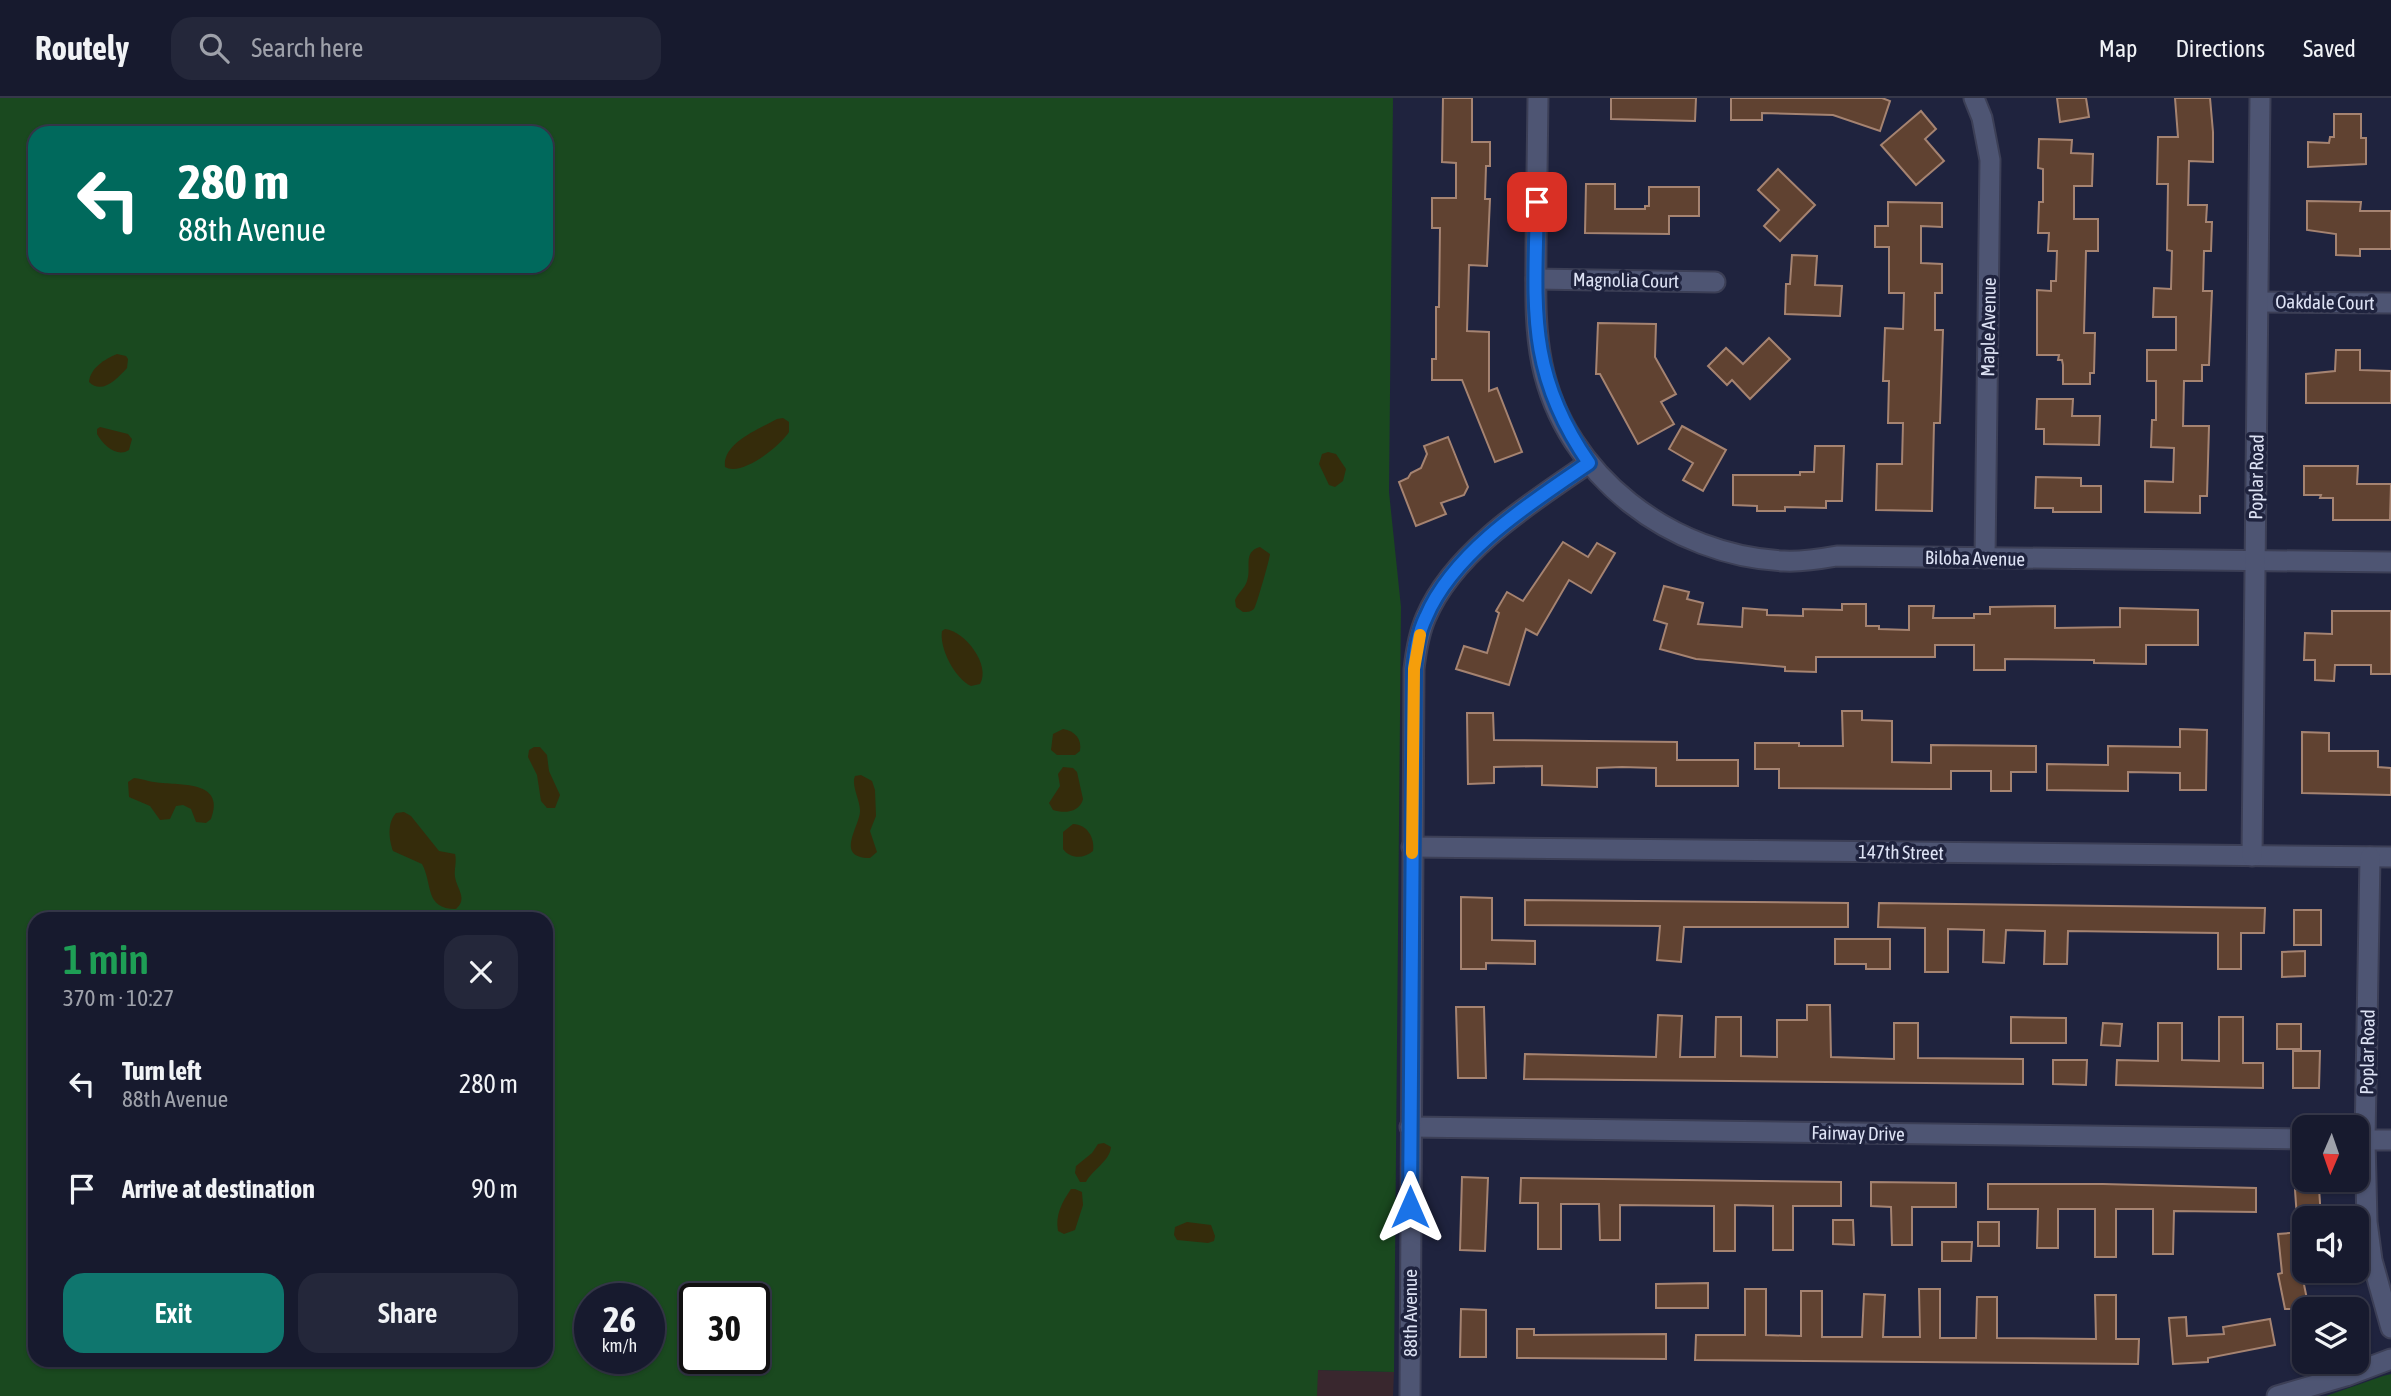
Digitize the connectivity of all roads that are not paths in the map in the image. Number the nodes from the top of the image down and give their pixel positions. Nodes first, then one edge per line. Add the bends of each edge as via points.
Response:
1 (1538, 98) edge
2 (1974, 98) edge
3 (2260, 98) edge
4 (1536, 279) junction
5 (1716, 282) dead end
6 (2259, 302) junction
7 (2391, 303) edge
8 (1589, 463) junction
9 (1985, 558) junction
10 (2255, 562) junction
11 (2391, 562) edge
12 (1412, 847) junction
13 (2252, 856) junction
14 (2370, 857) junction
15 (2391, 857) edge
16 (2362, 1115) edge
17 (1410, 1126) junction
18 (2292, 1139) edge
19 (2370, 1140) edge
20 (2391, 1140) edge
21 (2365, 1192) edge
22 (2391, 1328) edge
23 (2391, 1359) edge
24 (1410, 1396) edge
25 (2277, 1396) edge

1 - 4 street
2 - 9 street, Maple Avenue via 1990,160
3 - 6 street, Poplar Road
4 - 5 street, Magnolia Court
4 - 8 street via 1542,366 1560,417
6 - 7 street, Oakdale Court
6 - 10 street, Poplar Road
8 - 9 street, Biloba Avenue via 1634,508 1666,528 1731,553 1785,561 1837,556
8 - 12 street, 88th Avenue via 1466,557 1426,616 1414,669
9 - 10 street, Biloba Avenue
10 - 11 street, Biloba Avenue
10 - 13 street, Poplar Road
12 - 13 street, 147th Street
12 - 17 street, 88th Avenue
13 - 14 street, 147th Street
14 - 15 street, 147th Street
14 - 16 street, Poplar Road
17 - 18 street, Fairway Drive
17 - 24 street, 88th Avenue
19 - 20 street
21 - 22 street, Poplar Road via 2372,1260
23 - 25 street

